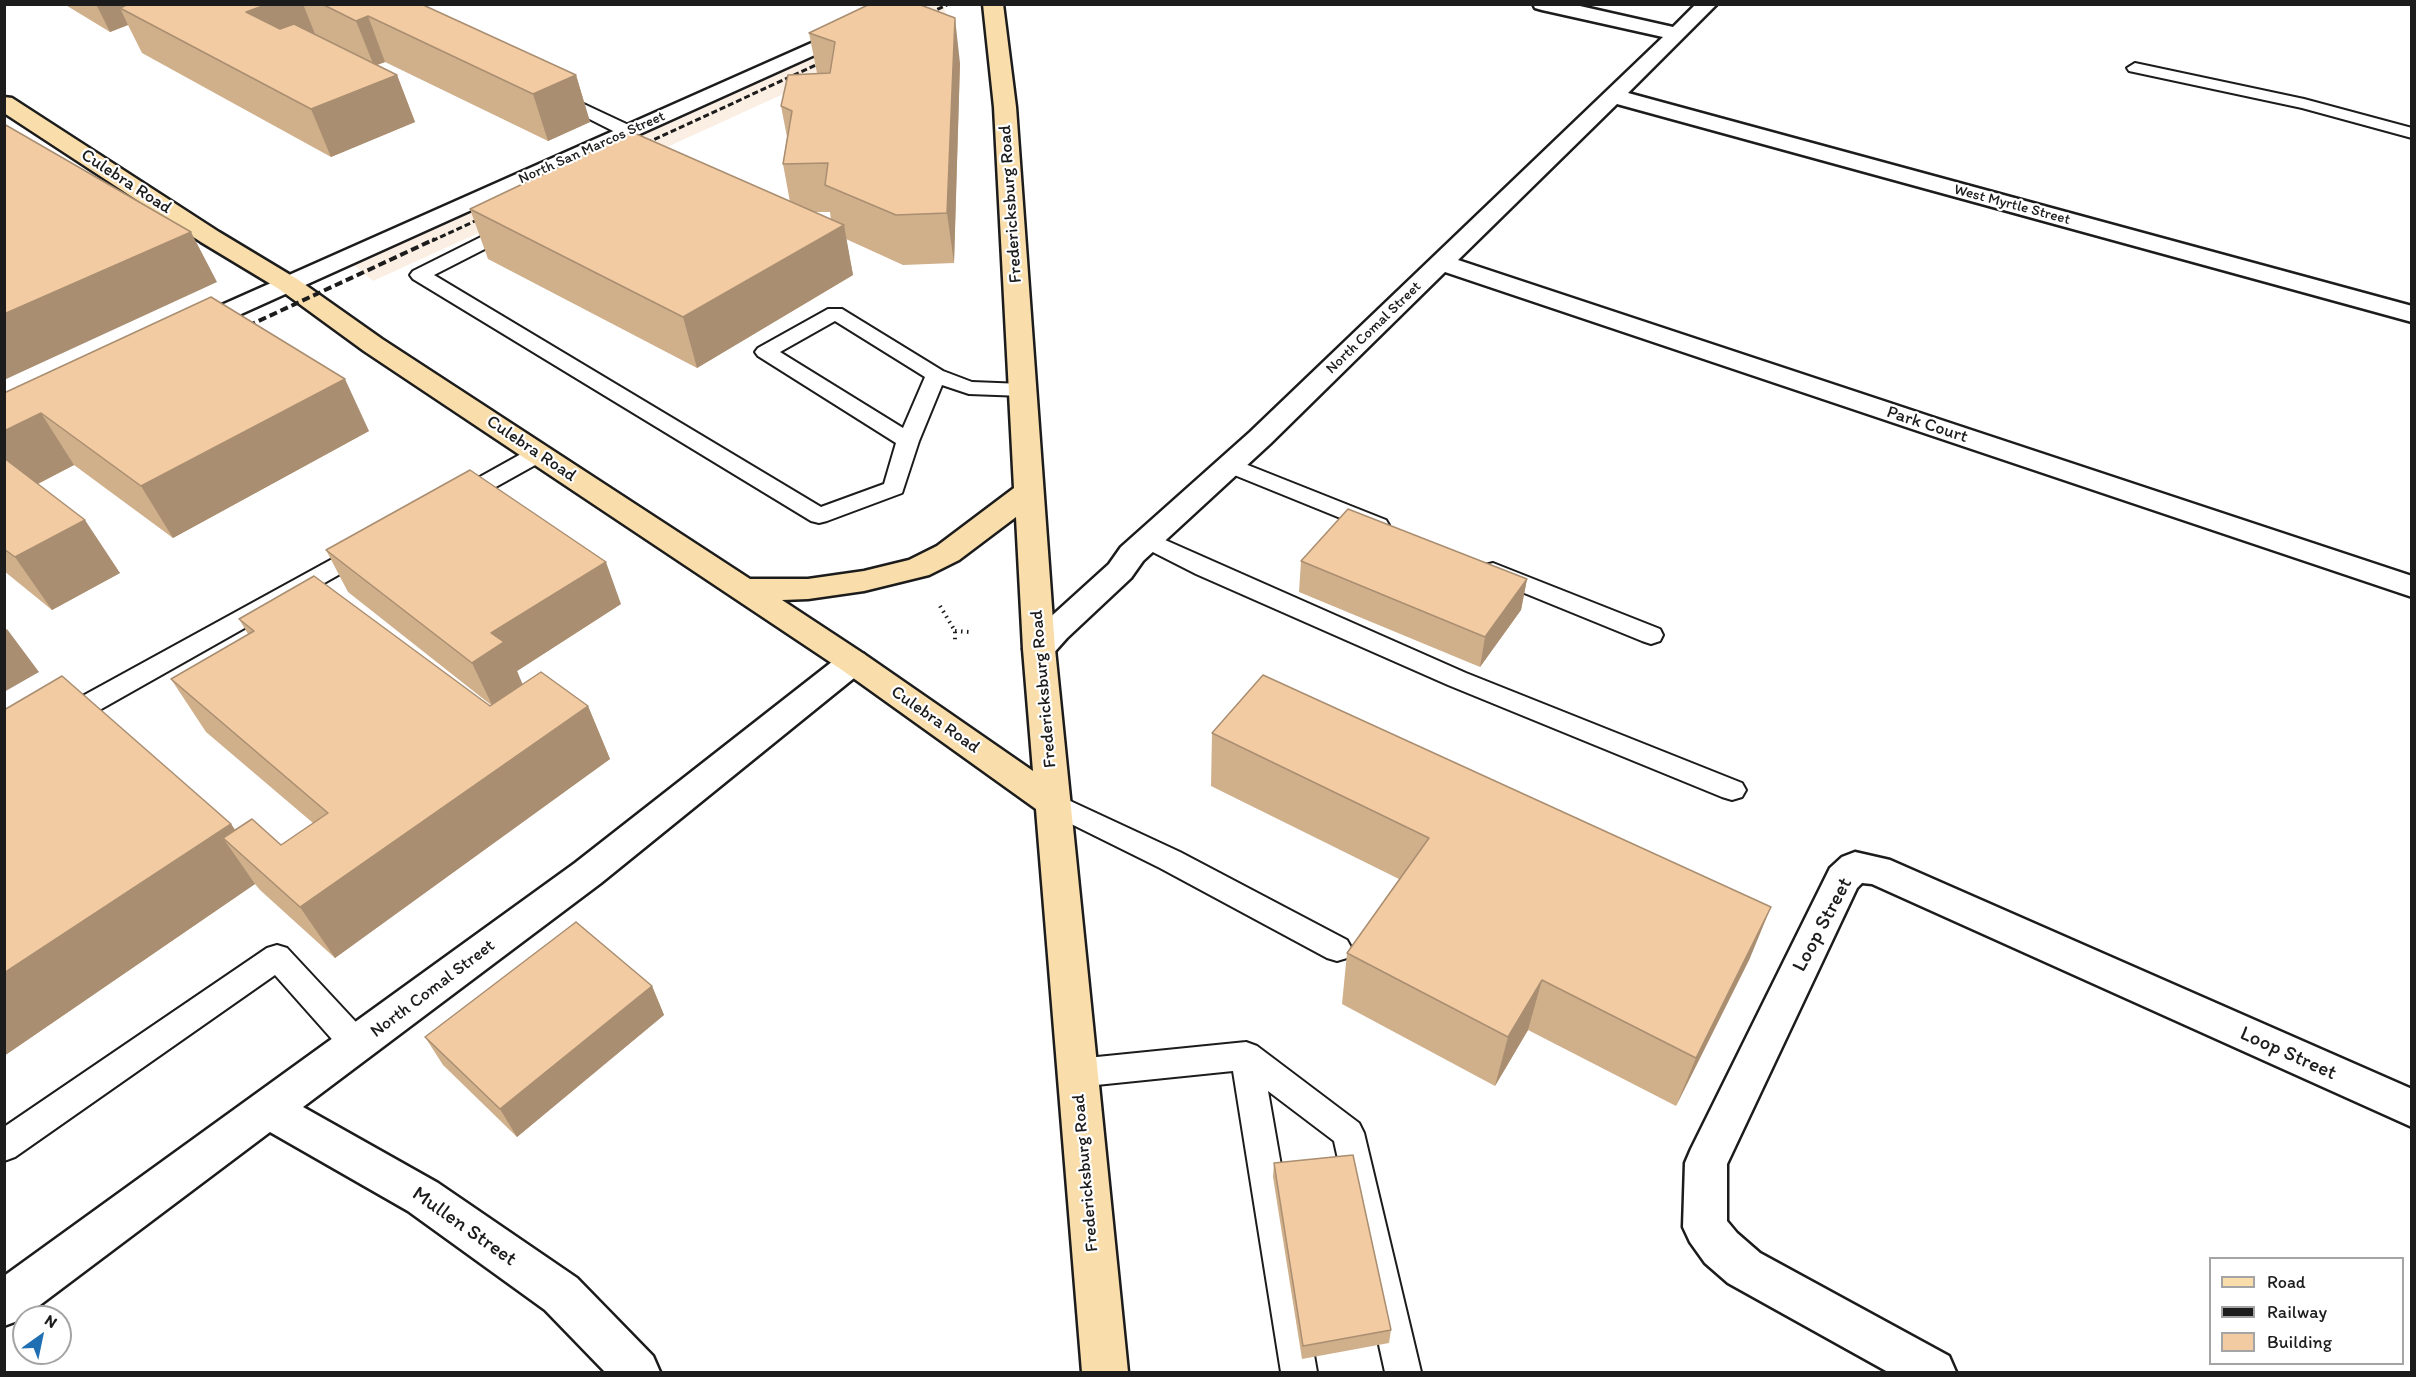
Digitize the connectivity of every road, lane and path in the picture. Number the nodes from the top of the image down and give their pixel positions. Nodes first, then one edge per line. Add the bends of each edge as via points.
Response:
1 (993, 4) edge
2 (1542, 4) edge
3 (1708, 4) edge
4 (874, 22) edge
5 (1677, 34) junction
6 (2135, 68) dead end
7 (545, 91) edge
8 (1613, 96) junction
9 (4, 103) edge
10 (629, 132) junction
11 (2412, 133) edge
12 (531, 218) edge
13 (1442, 263) junction
14 (288, 284) junction
15 (2412, 314) edge
16 (173, 336) edge
17 (936, 375) junction
18 (1023, 390) junction
19 (908, 441) junction
20 (538, 454) junction
21 (1230, 465) junction
22 (1030, 489) junction
23 (441, 508) edge
24 (1400, 534) edge
25 (389, 537) edge
26 (1147, 540) junction
27 (1477, 565) edge
28 (2412, 587) edge
29 (744, 591) junction
30 (970, 632) dead end
31 (1651, 635) dead end
32 (955, 642) dead end
33 (1039, 649) junction
34 (853, 662) junction
35 (4, 734) edge
36 (1732, 790) dead end
37 (1053, 803) junction
38 (1337, 949) dead end
39 (357, 1045) junction
40 (1246, 1056) junction
41 (1077, 1073) junction
42 (2412, 1109) edge
43 (270, 1110) junction
44 (4, 1146) edge
45 (4, 1304) edge
46 (637, 1372) edge
47 (1105, 1372) edge
48 (1299, 1372) edge
49 (1403, 1372) edge
50 (1933, 1372) edge

1 - 18 main road, Fredericksburg Road via 1005,107
2 - 5 street
3 - 5 street, North Comal Street
4 - 10 street, North San Marcos Street
5 - 8 street, North Comal Street
6 - 11 lane via 2304,104
7 - 10 lane
8 - 13 street, North Comal Street
8 - 15 street, West Myrtle Street
9 - 14 main road, Culebra Road
10 - 14 street, North San Marcos Street
12 - 19 lane via 420,274 819,516 894,488
13 - 21 street, North Comal Street
13 - 28 street, Park Court
14 - 16 street, North San Marcos Street
14 - 20 main road, Culebra Road
17 - 18 lane via 969,388
17 - 19 lane
17 - 19 lane via 835,313 765,352
18 - 22 main road, Fredericksburg Road
20 - 23 lane
20 - 29 main road, Culebra Road
21 - 24 lane
21 - 26 street, North Comal Street
22 - 29 main road via 948,553 918,568 808,589
22 - 33 main road, Fredericksburg Road
25 - 35 lane via 64,718
26 - 33 street, North Comal Street
26 - 36 lane via 1457,679
27 - 31 lane
29 - 34 main road, Culebra Road
30 - 32 path via 956,631
33 - 37 main road, Fredericksburg Road
34 - 37 main road, Culebra Road
34 - 39 street, North Comal Street via 588,873
37 - 38 lane
37 - 41 main road, Fredericksburg Road
39 - 43 street, North Comal Street
39 - 44 lane via 277,957
40 - 41 lane
40 - 48 lane
40 - 49 lane via 1348,1133
41 - 47 main road, Fredericksburg Road
42 - 50 street, Loop Street via 1877,870 1856,867 1843,878 1706,1163 1705,1227 1744,1268
43 - 45 street, North Comal Street
43 - 46 street, Mullen Street via 423,1197 561,1294

